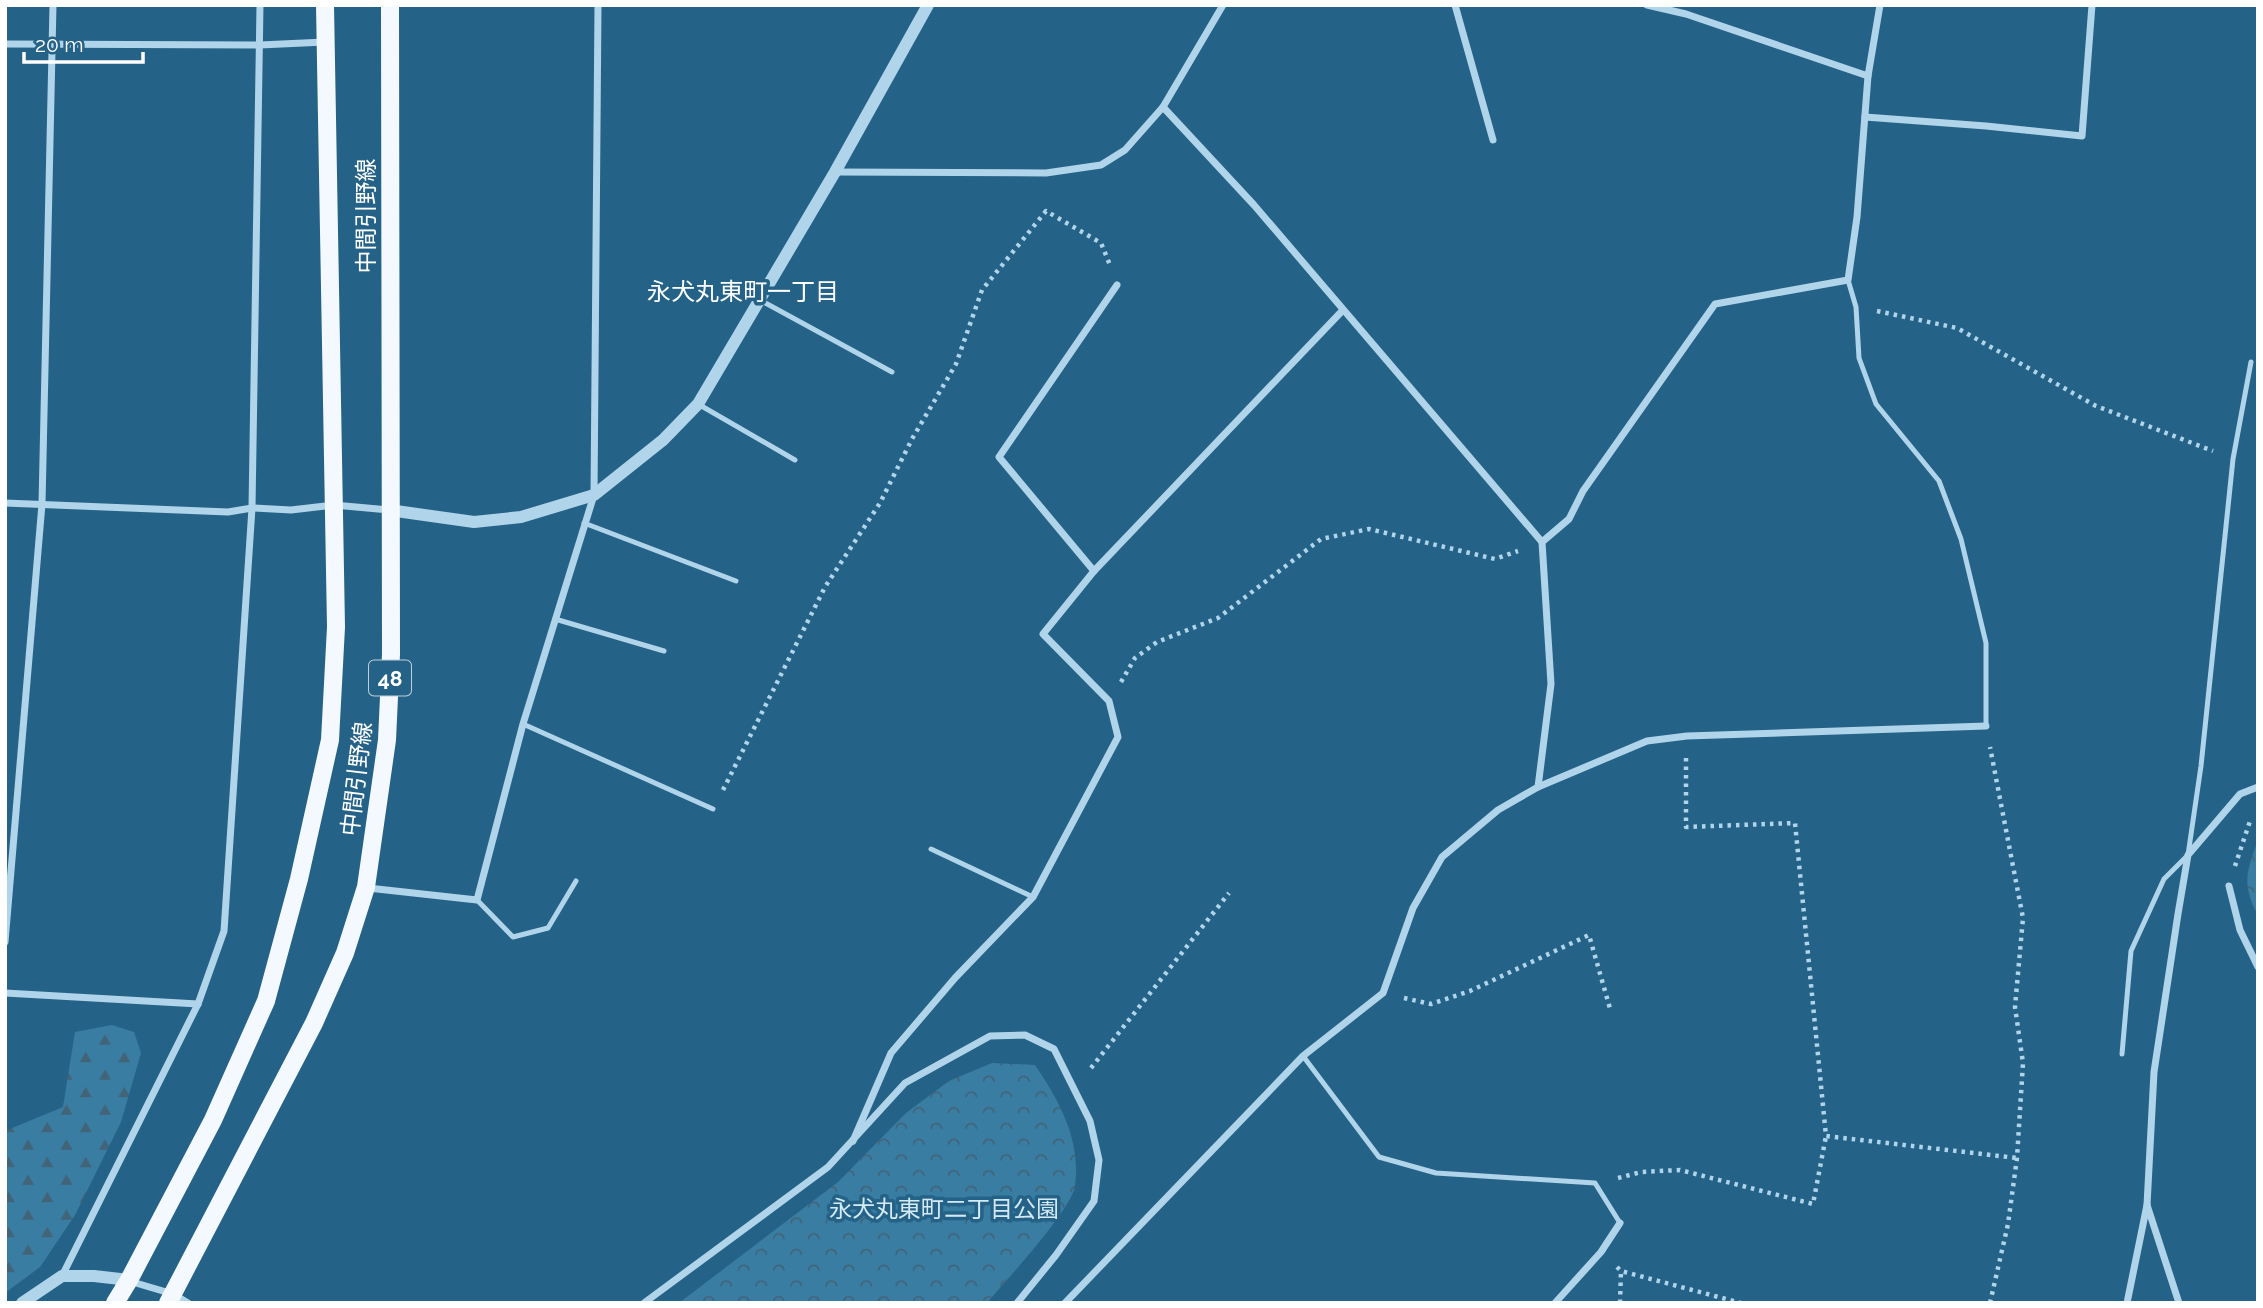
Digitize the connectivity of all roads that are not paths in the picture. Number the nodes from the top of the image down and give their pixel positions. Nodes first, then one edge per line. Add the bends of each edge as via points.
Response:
1 (53, 5) edge
2 (260, 5) edge
3 (325, 5) edge
4 (390, 5) edge
5 (598, 5) edge
6 (928, 5) edge
7 (1223, 5) edge
8 (1455, 5) edge
9 (1647, 5) edge
10 (1880, 5) edge
11 (2092, 5) edge
12 (325, 42) junction
13 (5, 44) edge
14 (51, 44) junction
15 (260, 45) junction
16 (1868, 76) junction
17 (1163, 107) junction
18 (1865, 117) junction
19 (1493, 140) dead end
20 (835, 172) junction
21 (1848, 280) junction
22 (1117, 285) road end
23 (760, 300) junction
24 (1343, 310) junction
25 (2250, 362) dead end
26 (892, 372) dead end
27 (698, 404) junction
28 (795, 460) dead end
29 (594, 495) junction
30 (5, 503) edge
31 (42, 504) junction
32 (334, 505) junction
33 (253, 509) junction
34 (389, 510) junction
35 (584, 523) junction
36 (1542, 542) junction
37 (1094, 571) junction
38 (736, 581) dead end
39 (555, 620) junction
40 (664, 651) dead end
41 (523, 724) junction
42 (1986, 726) joint
43 (1538, 787) junction
44 (2258, 787) edge
45 (713, 808) road end
46 (932, 849) dead end
47 (2188, 855) junction
48 (576, 881) dead end
49 (2229, 886) road end
50 (366, 887) junction
51 (1033, 897) junction
52 (477, 900) junction
53 (5, 942) edge
54 (2258, 967) edge
55 (5, 993) edge
56 (198, 1004) junction
57 (2122, 1054) dead end
58 (1303, 1056) junction
59 (853, 1141) junction
60 (2147, 1205) junction
61 (1620, 1223) joint
62 (62, 1276) junction
63 (129, 1280) junction
64 (176, 1300) edge
65 (22, 1303) edge
66 (115, 1303) edge
67 (644, 1303) edge
68 (1017, 1303) edge
69 (1065, 1303) edge
70 (1555, 1303) edge
71 (2127, 1303) edge
72 (2179, 1303) edge

1 - 14 street
2 - 15 street
3 - 12 main road, 中間引野線
4 - 34 main road, 中間引野線 / 48
5 - 29 street
6 - 20 street
7 - 17 street
8 - 19 street
9 - 16 street
10 - 16 street
11 - 18 street via 2082,136
12 - 15 street
12 - 32 main road, 中間引野線
13 - 14 street
14 - 15 street
14 - 31 street
15 - 33 street
16 - 18 street
17 - 20 street via 1125,150 1101,165 1046,173
17 - 24 street
18 - 21 street
20 - 23 street
21 - 36 street via 1715,304 1583,491 1569,519
21 - 42 lane via 1856,306 1859,358 1876,404 1940,481 1961,539 1986,643
22 - 37 street via 999,457
23 - 26 lane
23 - 27 street
24 - 36 street
24 - 37 street
25 - 47 lane via 2234,458
27 - 28 lane
27 - 29 street via 663,440
29 - 34 street via 521,517 474,522
29 - 35 street
30 - 31 street
31 - 33 street via 228,512
31 - 53 street
32 - 33 street
32 - 34 street
32 - 63 main road, 中間引野線 via 336,627 330,740 299,879 266,1001 213,1120
33 - 56 street via 224,931
34 - 50 main road, 中間引野線 / 48 via 387,740
35 - 38 lane
35 - 39 street
36 - 43 street via 1550,684
37 - 51 street via 1043,634 1109,701 1118,737
39 - 40 lane
39 - 41 street
41 - 45 lane
41 - 52 street
42 - 43 street via 1647,741
43 - 58 street via 1498,810 1442,857 1413,908 1383,993
44 - 47 street via 2240,794
46 - 51 lane
47 - 57 lane via 2164,879 2131,951
47 - 60 street via 2154,1072
48 - 52 lane via 548,928 513,937
49 - 54 street via 2240,930
50 - 52 street
50 - 64 main road, 中間引野線 / 48 via 345,953 314,1023
51 - 59 street via 954,978 891,1053
55 - 56 street
56 - 62 street
58 - 61 lane via 1379,1157 1436,1173 1594,1183
58 - 69 street
59 - 67 street via 828,1167
59 - 68 street via 905,1083 990,1036 1025,1035 1054,1049 1090,1121 1099,1160 1094,1201
60 - 71 street
60 - 72 street
61 - 70 street via 1601,1252
62 - 63 street
62 - 65 street
63 - 64 street
63 - 66 main road, 中間引野線

